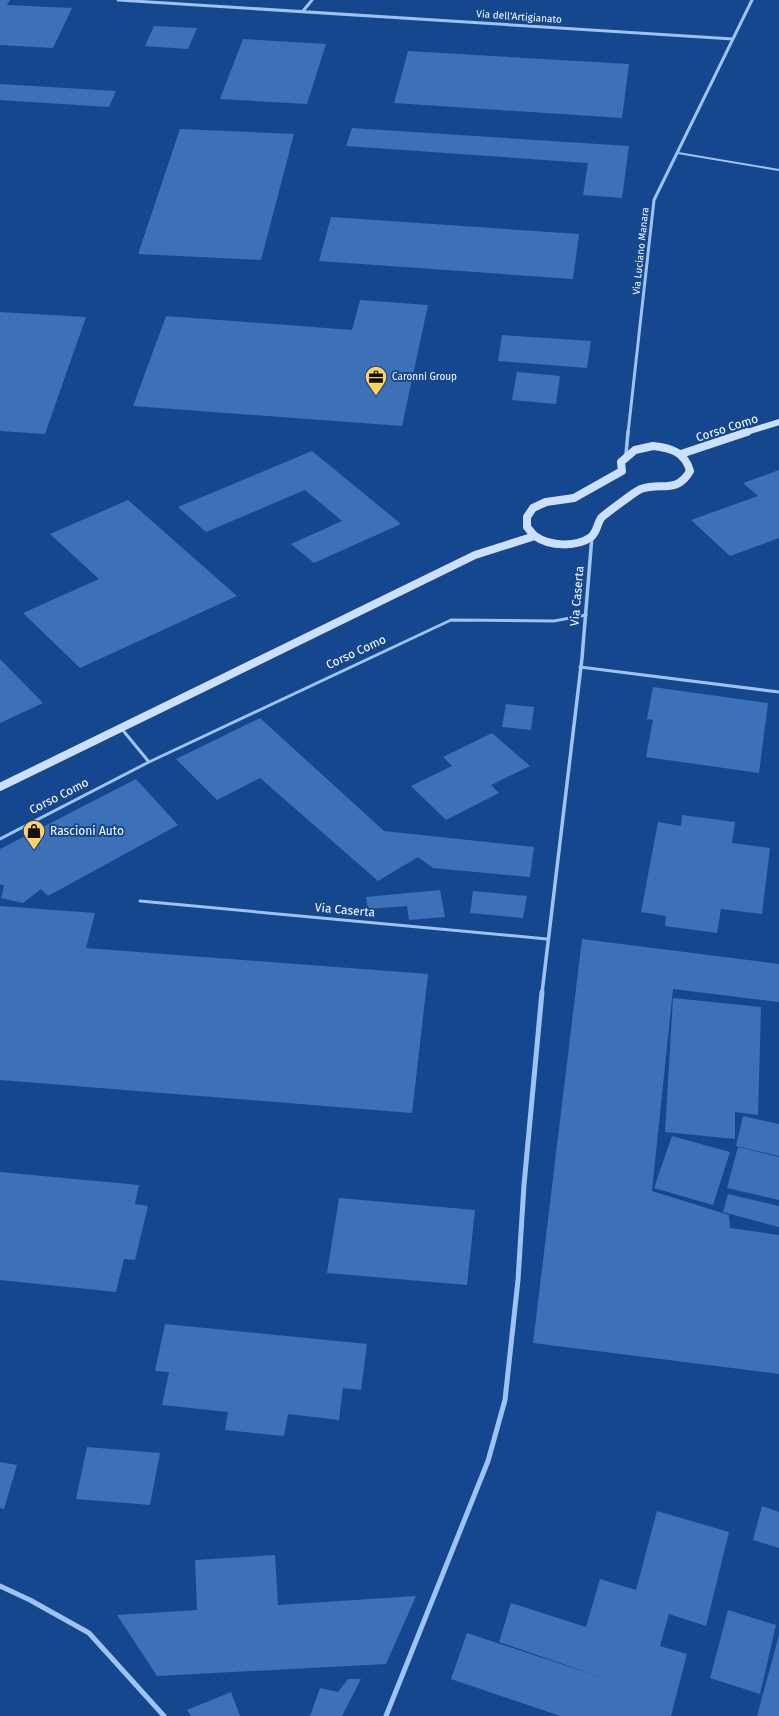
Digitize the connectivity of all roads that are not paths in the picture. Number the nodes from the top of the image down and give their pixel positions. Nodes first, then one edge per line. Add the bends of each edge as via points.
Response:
1 (118, 0) edge
2 (312, 0) edge
3 (752, 0) edge
4 (303, 11) junction
5 (733, 39) junction
6 (678, 153) junction
7 (779, 170) edge
8 (779, 422) edge
9 (626, 454) junction
10 (681, 454) junction
11 (535, 536) junction
12 (592, 536) junction
13 (586, 615) junction
14 (580, 667) junction
15 (779, 692) edge
16 (121, 728) junction
17 (148, 762) junction
18 (0, 787) edge
19 (0, 839) edge
20 (140, 901) dead end
21 (547, 939) junction
22 (0, 1586) edge
23 (164, 1716) edge
24 (386, 1716) edge

1 - 4 street, Via dell'Artigianato
2 - 4 street
3 - 5 street, Via Luciano Manara
4 - 5 street, Via dell'Artigianato
5 - 6 street, Via Luciano Manara
6 - 7 lane
6 - 9 street, Via Luciano Manara via 654,200
8 - 10 main road, Corso Como
9 - 10 main road via 638,448 653,446 668,448
9 - 11 main road via 621,462 622,471 595,487 574,498 546,502 533,508 527,517 527,527
10 - 12 main road via 689,462 690,472 685,480 673,486 641,489 601,518
11 - 12 main road via 548,542 564,544 579,543
11 - 16 main road via 475,555
12 - 13 street, Via Caserta
13 - 14 street, Via Caserta
13 - 17 lane, Corso Como via 554,621 451,620
14 - 15 lane
14 - 21 street, Via Caserta
16 - 17 lane
16 - 18 main road
17 - 19 lane, Corso Como
20 - 21 lane, Via Caserta
21 - 24 street, Via Caserta via 524,1185 518,1280 505,1400 488,1461
22 - 23 street via 89,1634

